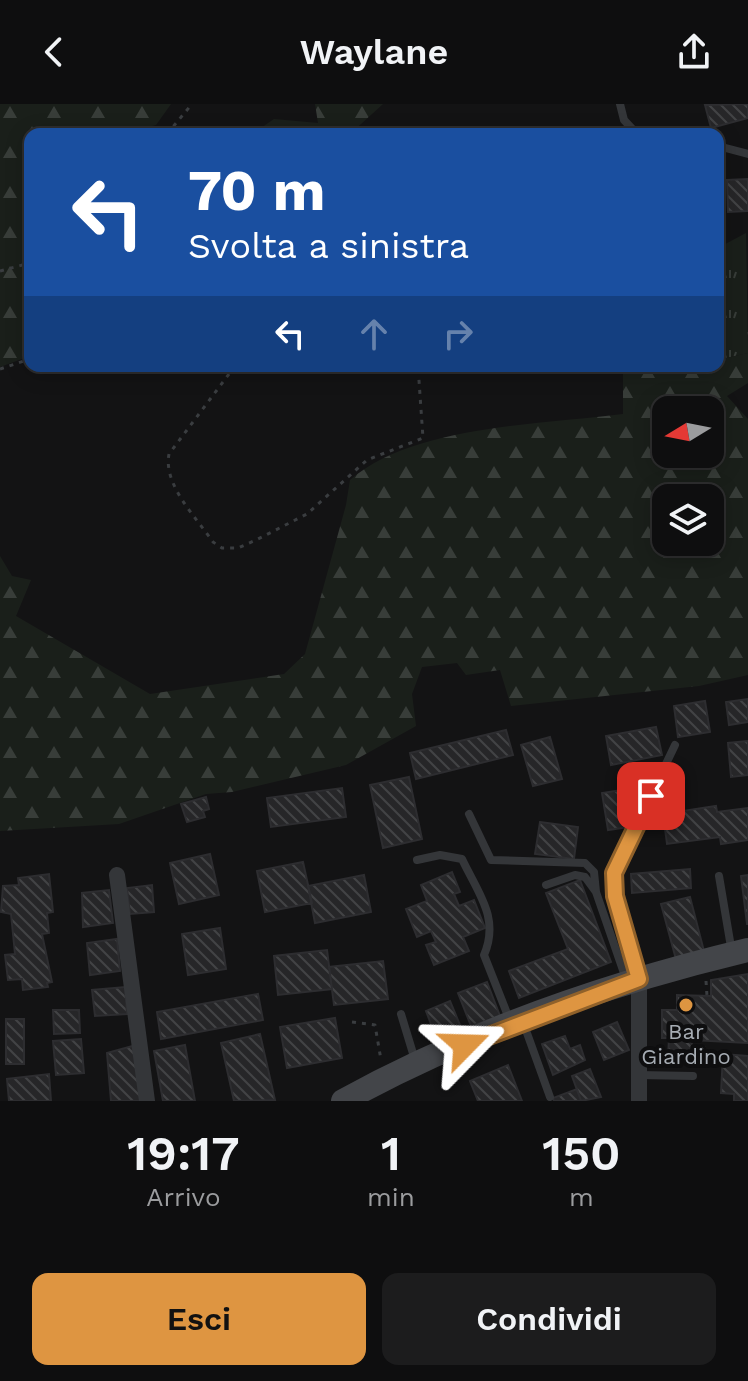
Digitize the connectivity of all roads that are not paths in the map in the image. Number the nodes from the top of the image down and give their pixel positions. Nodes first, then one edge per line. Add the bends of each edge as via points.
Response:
1 (620, 104) edge
2 (631, 128) edge
3 (724, 148) edge
4 (748, 154) edge
5 (675, 745) dead end
6 (469, 814) dead end
7 (417, 860) dead end
8 (117, 875) dead end
9 (719, 876) dead end
10 (546, 885) dead end
11 (596, 892) junction
12 (740, 952) edge
13 (633, 981) junction
14 (401, 1014) dead end
15 (518, 1023) junction
16 (417, 1064) junction
17 (639, 1075) junction
18 (693, 1076) dead end
19 (550, 1097) dead end
20 (147, 1101) edge
21 (343, 1101) edge
22 (639, 1101) edge

1 - 2 lane
3 - 4 lane
5 - 13 lane via 614,873
6 - 11 lane via 491,860 585,863 594,872
7 - 15 lane via 440,855 462,859 492,922 484,955
8 - 20 street
9 - 12 lane
10 - 11 lane via 575,875 585,877
11 - 13 lane
12 - 13 street
13 - 15 street
13 - 17 street
14 - 16 lane
15 - 16 street
15 - 19 lane
16 - 21 street
17 - 18 lane
17 - 22 street

